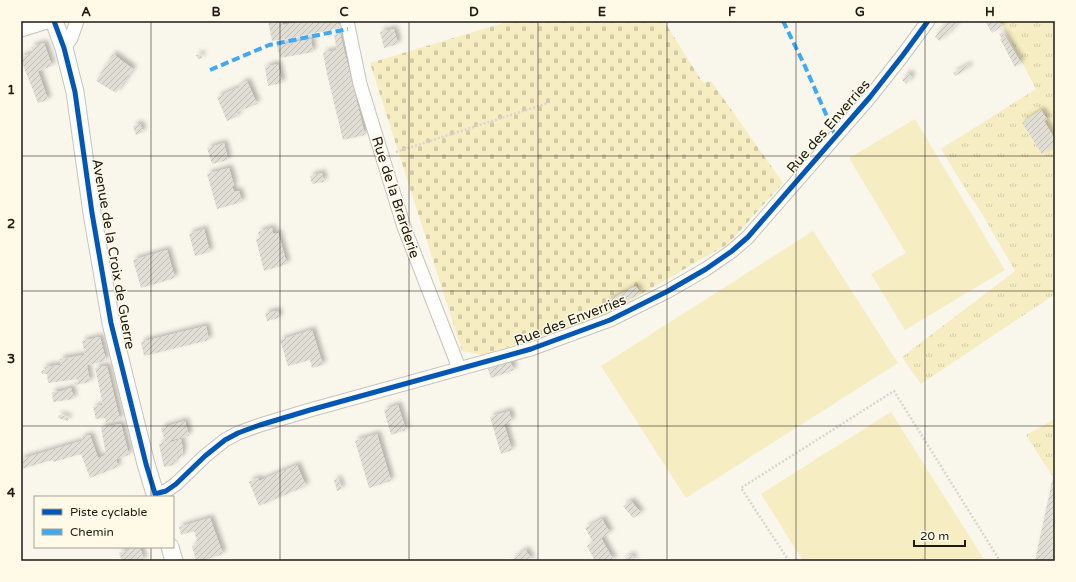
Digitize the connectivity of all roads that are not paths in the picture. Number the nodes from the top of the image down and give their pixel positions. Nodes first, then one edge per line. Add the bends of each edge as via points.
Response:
1 (50, 21) edge
2 (54, 21) edge
3 (77, 21) edge
4 (346, 21) edge
5 (928, 21) edge
6 (21, 30) edge
7 (62, 43) junction
8 (459, 368) junction
9 (155, 496) edge
10 (170, 548) edge
11 (174, 561) edge

1 - 6 street
2 - 7 street, Avenue de la Croix de Guerre
3 - 7 street via 71,38
4 - 8 street, Rue de la Brarderie via 360,84 404,227
5 - 8 street, Rue des Enverries via 870,97 748,237 732,251 668,291 610,320 530,349
7 - 9 street, Avenue de la Croix de Guerre via 75,92 111,323
8 - 9 street, Rue des Enverries via 238,433 205,456 176,484
10 - 11 street

